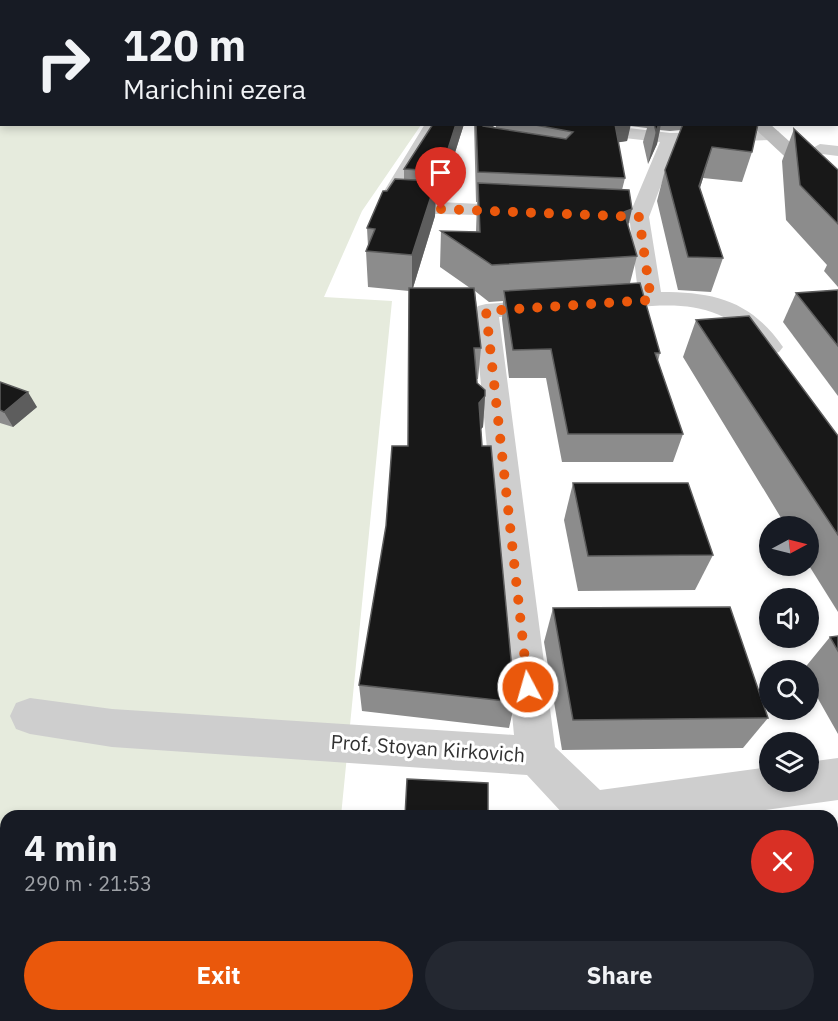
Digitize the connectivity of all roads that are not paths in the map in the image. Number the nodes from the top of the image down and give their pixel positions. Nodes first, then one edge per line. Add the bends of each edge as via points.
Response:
1 (433, 126) edge
2 (562, 126) edge
3 (765, 130) edge
4 (670, 138) junction
5 (822, 146) edge
6 (838, 165) edge
7 (838, 196) edge
8 (542, 213) edge
9 (564, 214) edge
10 (639, 217) junction
11 (651, 300) junction
12 (782, 363) edge
13 (30, 716) dead end
14 (536, 756) junction
15 (838, 779) edge
16 (589, 810) edge
17 (614, 810) edge

1 - 8 street via 388,201 396,207
2 - 4 street
3 - 4 street
3 - 7 main road
4 - 10 street
5 - 6 main road
9 - 10 street
10 - 11 street
11 - 12 street via 693,299 724,307 753,325
11 - 14 street via 486,311
13 - 14 street, Prof. Stoyan Kirkovich via 111,728
14 - 16 street, Prof. Stoyan Kirkovich
15 - 17 street, Prof. Stoyan Kirkovich

